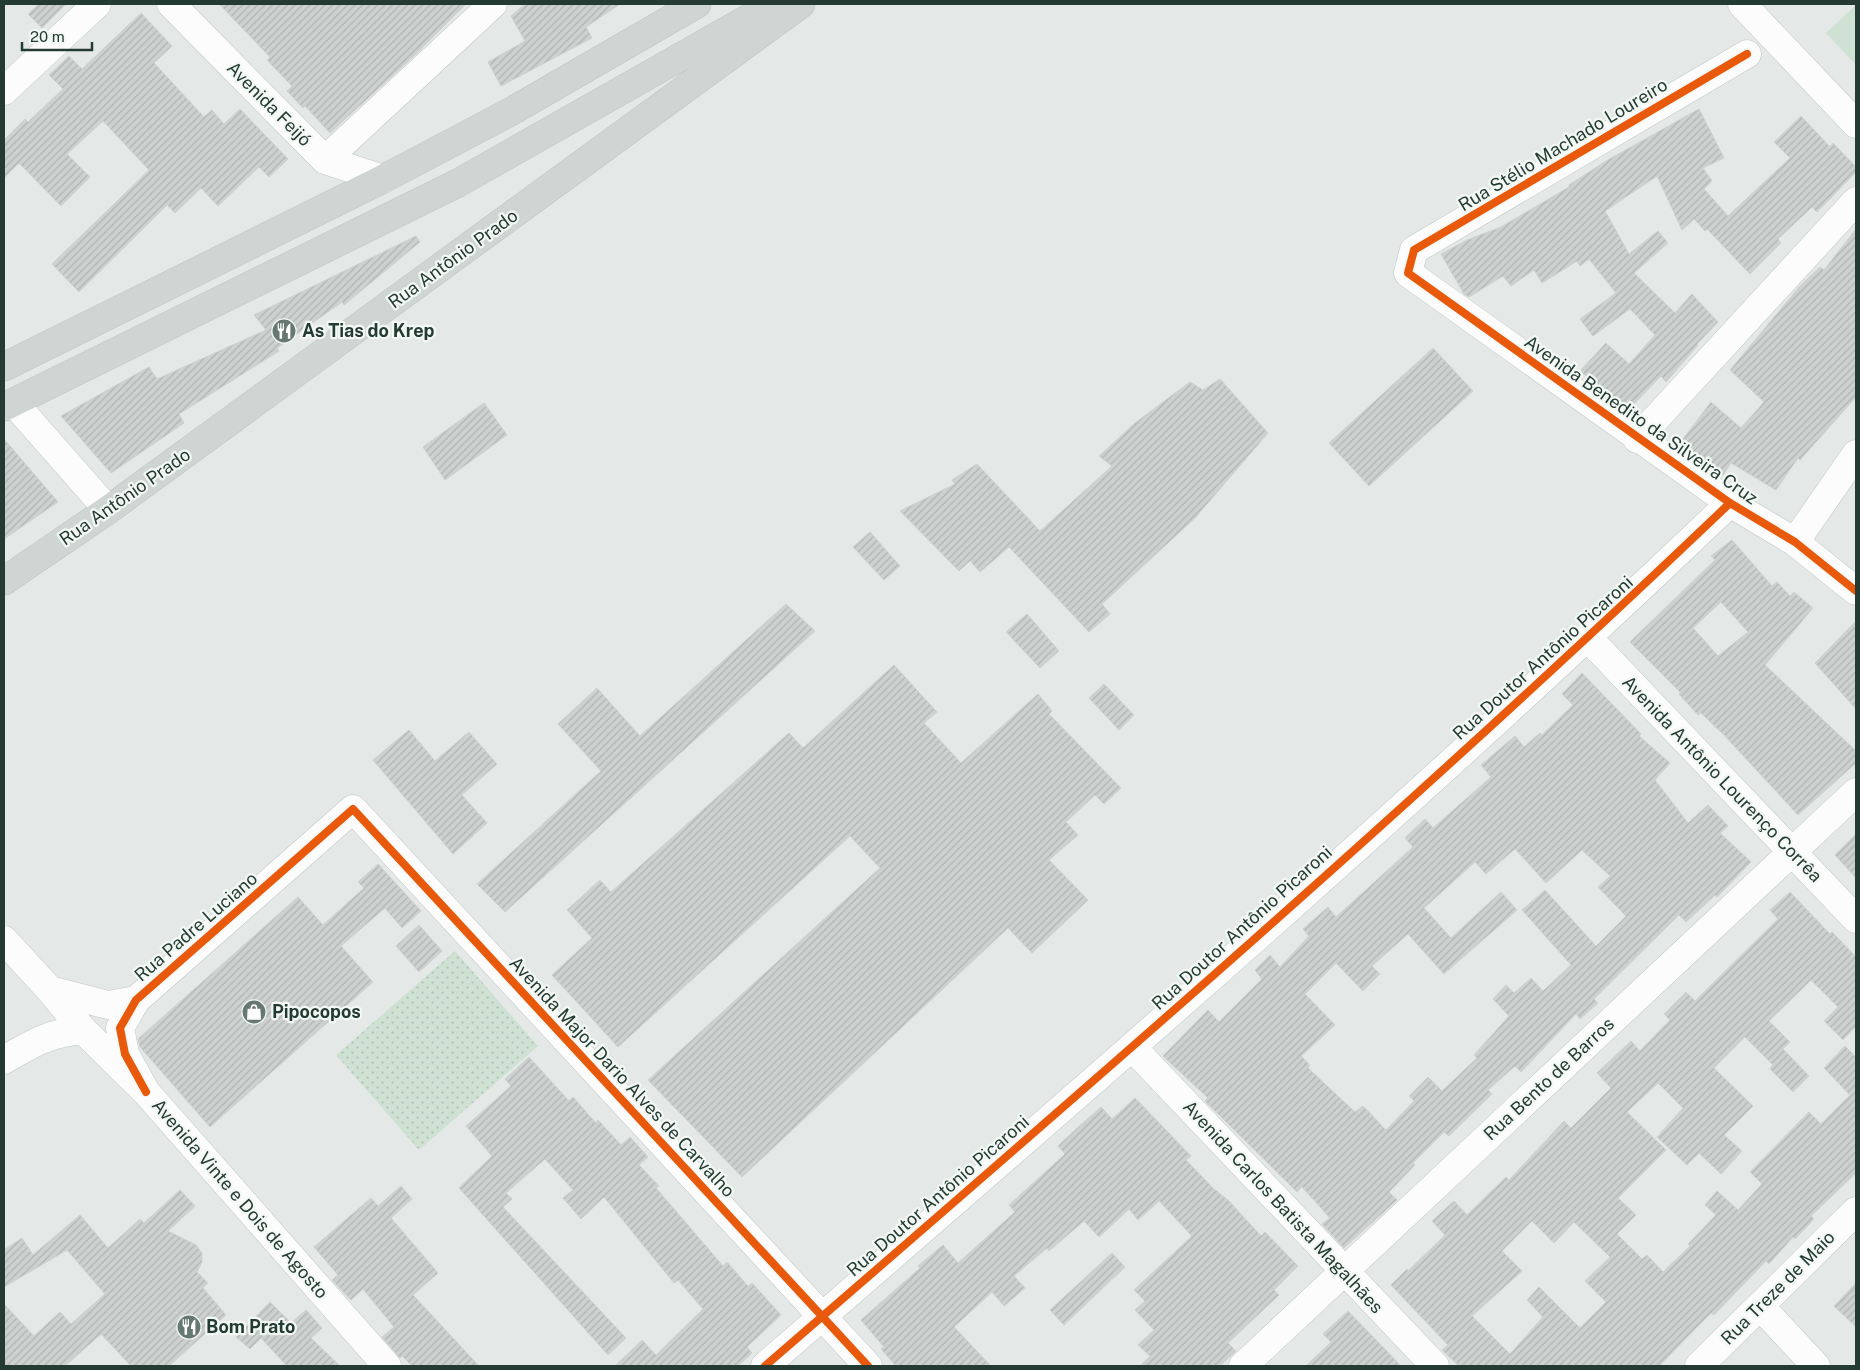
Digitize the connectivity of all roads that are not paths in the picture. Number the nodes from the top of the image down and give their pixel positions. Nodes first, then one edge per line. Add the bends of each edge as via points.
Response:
1 (97, 4) edge
2 (171, 4) edge
3 (493, 4) edge
4 (697, 4) edge
5 (774, 4) edge
6 (801, 4) edge
7 (1742, 4) edge
8 (1747, 54) dead end
9 (4, 91) edge
10 (1849, 117) edge
11 (325, 160) junction
12 (383, 180) junction
13 (1856, 201) edge
14 (1408, 274) joint
15 (4, 367) edge
16 (9, 405) edge
17 (1637, 438) junction
18 (1856, 454) edge
19 (1730, 503) junction
20 (108, 510) junction
21 (1795, 542) junction
22 (4, 581) edge
23 (1856, 591) edge
24 (1588, 638) junction
25 (1856, 792) edge
26 (354, 809) joint
27 (1793, 852) junction
28 (1856, 919) edge
29 (13, 950) edge
30 (50, 990) junction
31 (136, 1000) junction
32 (83, 1030) junction
33 (31, 1044) junction
34 (1132, 1047) junction
35 (4, 1060) edge
36 (146, 1092) junction
37 (1856, 1211) edge
38 (1343, 1271) junction
39 (1760, 1306) junction
40 (822, 1316) junction
41 (387, 1366) edge
42 (764, 1366) edge
43 (868, 1366) edge
44 (1243, 1366) edge
45 (1435, 1366) edge
46 (1699, 1366) edge
47 (1816, 1366) edge

1 - 9 street
2 - 11 street, Avenida Feijó
3 - 11 street
4 - 12 main road via 512,111
5 - 16 main road via 458,183
6 - 20 main road, Rua Antônio Prado
7 - 10 street
8 - 14 street, Rua Stélio Machado Loureiro via 1414,250
11 - 12 street, Avenida Feijó
12 - 15 main road
13 - 17 street
14 - 17 street, Avenida Benedito da Silveira Cruz
16 - 20 street
17 - 19 street, Avenida Benedito da Silveira Cruz
18 - 21 street
19 - 21 street, Avenida Benedito da Silveira Cruz
19 - 24 street, Rua Doutor Antônio Picaroni
20 - 22 main road, Rua Antônio Prado
21 - 23 street, Avenida Benedito da Silveira Cruz
24 - 27 street, Avenida Antônio Lourenço Corrêa
24 - 34 street, Rua Doutor Antônio Picaroni
25 - 27 street, Rua Bento de Barros
26 - 31 street, Rua Padre Luciano
26 - 40 street, Avenida Major Dario Alves de Carvalho
27 - 28 street, Avenida Antônio Lourenço Corrêa
27 - 38 street, Rua Bento de Barros
29 - 30 street, Avenida Vinte e Dois de Agosto
30 - 31 street, Rua Padre Luciano via 108,1005
30 - 32 street, Avenida Vinte e Dois de Agosto
30 - 33 street
31 - 36 street, Rua Padre Luciano via 120,1028 125,1054
32 - 33 street via 58,1032
32 - 36 street, Avenida Vinte e Dois de Agosto
33 - 35 street
34 - 38 street, Avenida Carlos Batista Magalhães
34 - 40 street, Rua Doutor Antônio Picaroni
36 - 41 street, Avenida Vinte e Dois de Agosto
37 - 39 street, Rua Treze de Maio
38 - 44 street, Rua Bento de Barros
38 - 45 street, Avenida Carlos Batista Magalhães
39 - 46 street, Rua Treze de Maio
39 - 47 street
40 - 42 street, Rua Doutor Antônio Picaroni
40 - 43 street, Avenida Major Dario Alves de Carvalho

